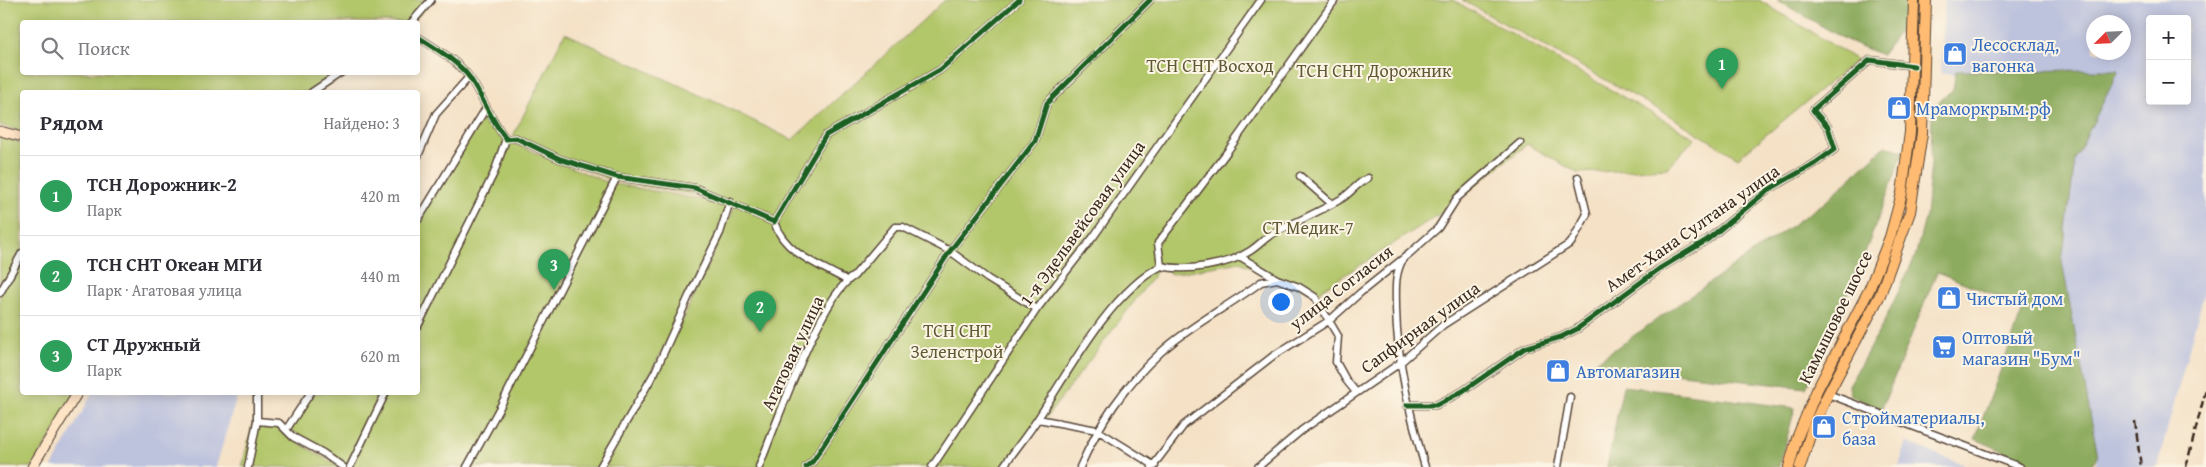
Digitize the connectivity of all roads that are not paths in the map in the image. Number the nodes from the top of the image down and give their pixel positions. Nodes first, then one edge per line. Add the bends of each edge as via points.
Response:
1 (431, 0) edge
2 (1019, 0) edge
3 (1150, 0) edge
4 (1261, 0) edge
5 (1335, 0) edge
6 (1914, 0) edge
7 (1926, 0) edge
8 (414, 20) edge
9 (420, 38) edge
10 (1914, 66) junction
11 (338, 75) edge
12 (469, 77) junction
13 (315, 90) edge
14 (486, 108) junction
15 (0, 131) edge
16 (20, 136) edge
17 (506, 139) junction
18 (1520, 143) dead end
19 (420, 151) edge
20 (1300, 176) dead end
21 (616, 177) junction
22 (1578, 177) dead end
23 (1368, 178) dead end
24 (730, 201) junction
25 (1332, 204) junction
26 (420, 217) edge
27 (774, 222) junction
28 (950, 251) junction
29 (1239, 256) junction
30 (20, 257) edge
31 (1403, 258) junction
32 (1161, 266) junction
33 (1277, 279) junction
34 (846, 280) junction
35 (0, 293) edge
36 (1037, 309) junction
37 (1330, 320) junction
38 (420, 322) edge
39 (1400, 362) junction
40 (1355, 391) junction
41 (1828, 394) junction
42 (76, 395) edge
43 (257, 395) edge
44 (309, 395) edge
45 (385, 395) edge
46 (1570, 397) dead end
47 (1407, 405) junction
48 (1038, 419) junction
49 (258, 421) junction
50 (286, 430) junction
51 (1097, 430) junction
52 (1154, 466) edge
53 (32, 467) edge
54 (248, 467) edge
55 (343, 467) edge
56 (350, 467) edge
57 (467, 467) edge
58 (600, 467) edge
59 (759, 467) edge
60 (806, 467) edge
61 (932, 467) edge
62 (1002, 467) edge
63 (1080, 467) edge
64 (1258, 467) edge
65 (1425, 467) edge
66 (1558, 467) edge
67 (1789, 467) edge
68 (1800, 467) edge
69 (2020, 467) edge

1 - 8 street
2 - 27 street via 940,70 826,135
3 - 28 street via 1047,104 1035,141
4 - 36 street, 1-я Эдельвейсовая улица via 1094,236
5 - 32 street via 1158,243
6 - 10 main road, Камышовое шоссе
7 - 41 main road, Камышовое шоссе via 1922,133 1910,212 1880,295
9 - 12 street
10 - 47 street, Амет-Хана Султана улица via 1870,60 1813,110 1828,127 1835,149 1768,190 1707,240 1660,269 1577,329 1525,348 1463,391 1436,405
10 - 67 main road, Камышовое шоссе via 1907,168 1890,236 1869,290 1817,390
11 - 13 street
12 - 14 street
12 - 19 street via 436,114
14 - 17 street
14 - 26 street
15 - 16 main road
17 - 21 street via 516,138 560,160
17 - 38 street via 494,173
18 - 31 street, улица Согласия via 1457,198 1438,228
20 - 25 street
21 - 24 street via 695,188
21 - 57 street
22 - 39 street, Сапфирная улица via 1587,214 1571,243 1442,325
23 - 25 street
24 - 27 street
24 - 58 street via 720,233 655,372
25 - 29 street via 1269,236
27 - 34 street via 778,234 789,248
28 - 34 street, Агатовая улица via 903,226 895,227 854,276
28 - 36 street, Агатовая улица
28 - 60 street via 814,461
29 - 32 street via 1211,265
29 - 33 street
30 - 35 street
31 - 37 street, улица Согласия
31 - 39 street via 1396,277
32 - 48 street via 1144,275 1100,324
33 - 37 street via 1315,297
33 - 51 street via 1261,282 1161,352 1123,393
34 - 59 street, Агатовая улица via 830,303 804,354
36 - 61 street, 1-я Эдельвейсовая улица
37 - 40 street via 1338,336 1336,362
37 - 52 street, улица Согласия via 1273,356 1184,425
39 - 40 street, Сапфирная улица
39 - 47 street
40 - 64 street, Сапфирная улица
41 - 68 main road, Камышовое шоссе via 1813,426
41 - 69 street, Камышовое шоссе
42 - 53 main road
43 - 49 street
44 - 50 street
45 - 56 street
46 - 66 street
47 - 65 street
48 - 51 street
48 - 62 street
49 - 50 street via 279,423
49 - 54 street
50 - 55 street
51 - 52 street
51 - 63 street

